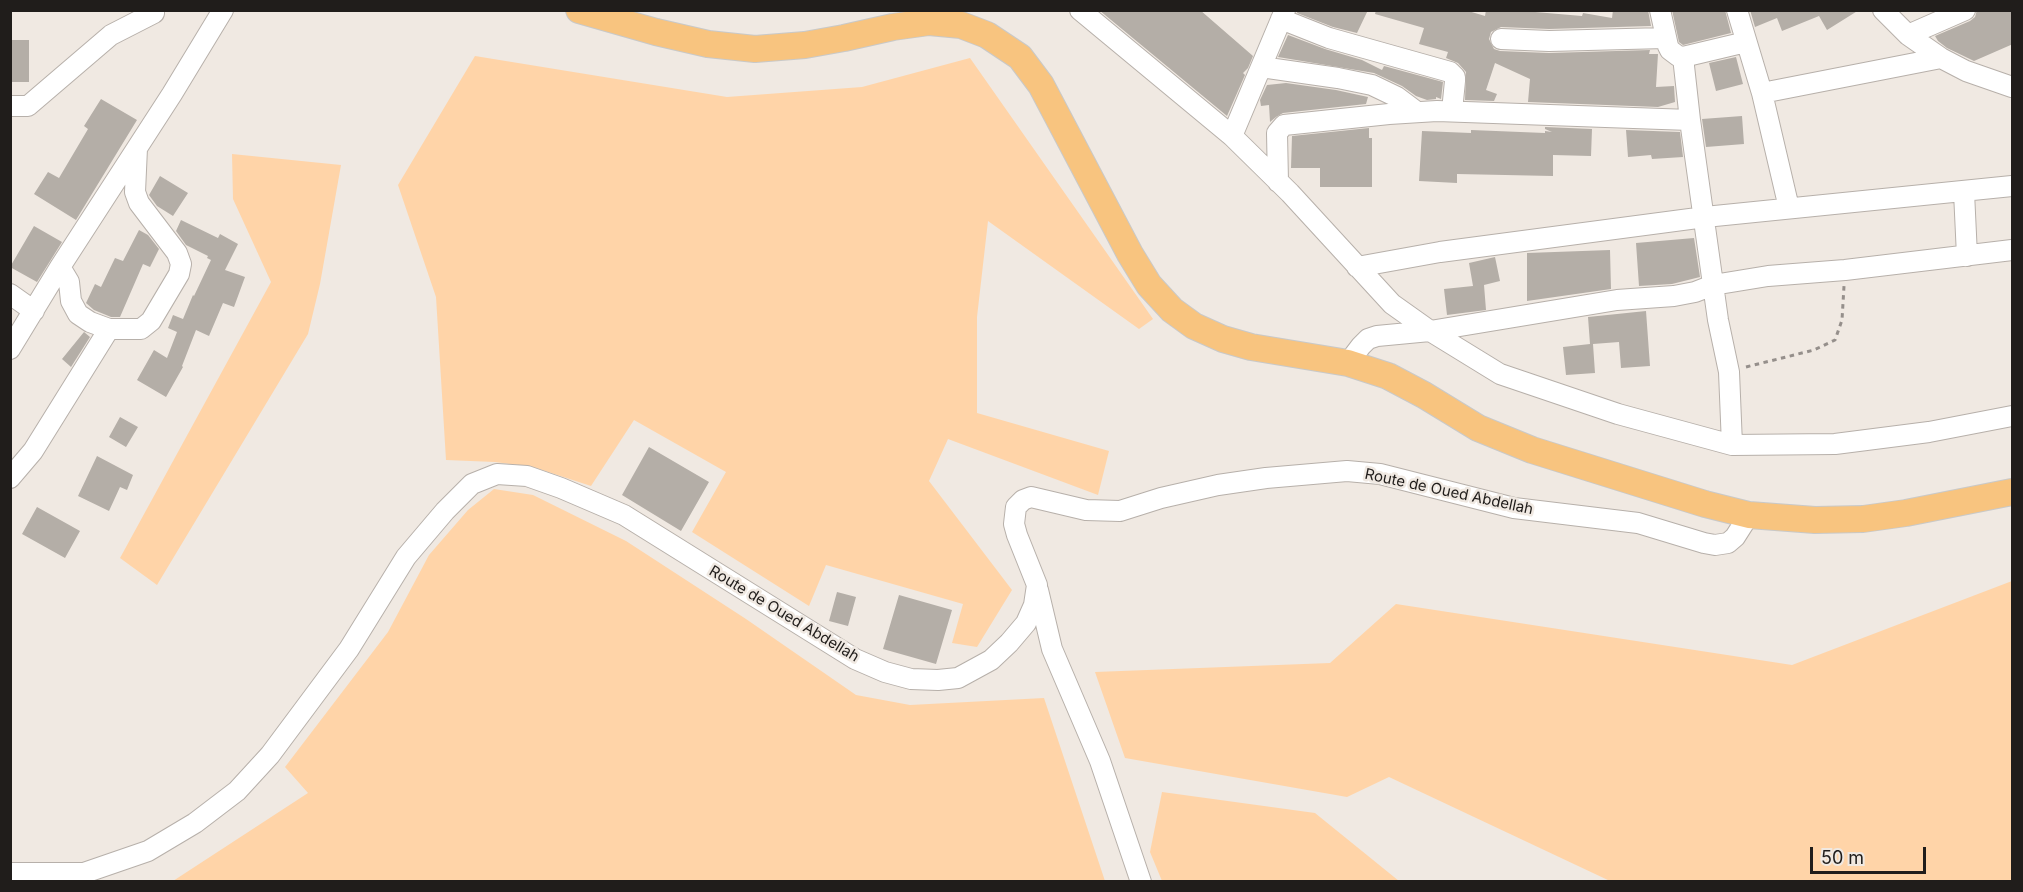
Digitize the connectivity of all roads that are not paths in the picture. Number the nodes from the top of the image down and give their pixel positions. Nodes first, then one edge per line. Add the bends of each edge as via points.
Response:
1 (222, 10) edge
2 (579, 10) edge
3 (1080, 10) edge
4 (1660, 10) edge
5 (1737, 10) edge
6 (1882, 10) edge
7 (1958, 12) edge
8 (154, 13) dead end
9 (1283, 15) edge
10 (1908, 35) junction
11 (1501, 39) dead end
12 (1665, 39) junction
13 (1746, 42) junction
14 (1683, 57) junction
15 (1941, 58) junction
16 (1261, 67) junction
17 (2013, 87) edge
18 (1762, 93) junction
19 (10, 106) edge
20 (1452, 111) junction
21 (1417, 112) junction
22 (1690, 120) junction
23 (1232, 136) junction
24 (137, 148) junction
25 (1278, 182) junction
26 (2013, 186) edge
27 (1964, 192) junction
28 (1789, 208) junction
29 (1705, 217) junction
30 (2013, 250) edge
31 (1967, 256) junction
32 (60, 267) junction
33 (1357, 267) junction
34 (1713, 285) junction
35 (10, 294) edge
36 (34, 311) junction
37 (109, 329) junction
38 (1430, 331) junction
39 (10, 350) edge
40 (1347, 363) junction
41 (2013, 416) edge
42 (1732, 445) junction
43 (10, 478) edge
44 (2013, 492) edge
45 (1749, 515) junction
46 (1037, 585) junction
47 (10, 873) edge
48 (1141, 882) edge

1 - 24 street
2 - 40 main road via 667,35 755,49 805,45 929,22 961,25 987,35 1020,57 1041,85 1130,254 1149,285 1172,310 1194,326 1223,339
3 - 23 street
4 - 12 street
5 - 13 street
6 - 10 street
7 - 10 street
8 - 19 street via 111,35 28,106
9 - 16 street
9 - 20 street via 1329,38 1450,72 1455,77
10 - 15 street
11 - 12 street
12 - 14 street via 1670,50
13 - 14 street
13 - 18 street
14 - 22 street
15 - 17 street
15 - 18 street
16 - 21 street via 1372,85
16 - 23 street
18 - 28 street
20 - 21 street
20 - 22 street
21 - 25 street via 1284,125 1277,133
22 - 29 street
23 - 25 street
24 - 32 street
24 - 37 street via 135,192 139,203 181,264 151,321 141,329
25 - 33 street
26 - 27 street
27 - 28 street
27 - 31 street
28 - 29 street
29 - 33 street
29 - 34 street
30 - 31 street
31 - 34 street
32 - 36 street
32 - 37 street via 69,282 71,301 78,314
33 - 38 street via 1392,304
34 - 38 street via 1674,296 1617,300
34 - 42 street via 1730,372
35 - 36 street
36 - 39 street
37 - 43 street via 33,451
38 - 40 street via 1368,339
38 - 42 street via 1500,374 1618,414
40 - 45 main road via 1388,376 1478,428 1532,450
41 - 42 street via 1835,444
44 - 45 main road via 1863,519
45 - 46 street, Route de Oued Abdellah via 1735,537 1715,545 1638,523 1514,508 1380,474 1347,471 1218,485 1120,512 1086,510 1031,498 1016,507 1014,524
46 - 47 street, Route de Oued Abdellah via 1026,623 991,660 958,678 911,679 855,659 624,515 527,476 497,474 472,484 406,557 349,649 270,755 237,791 195,823 148,851 84,873
46 - 48 street via 1052,649 1101,761

